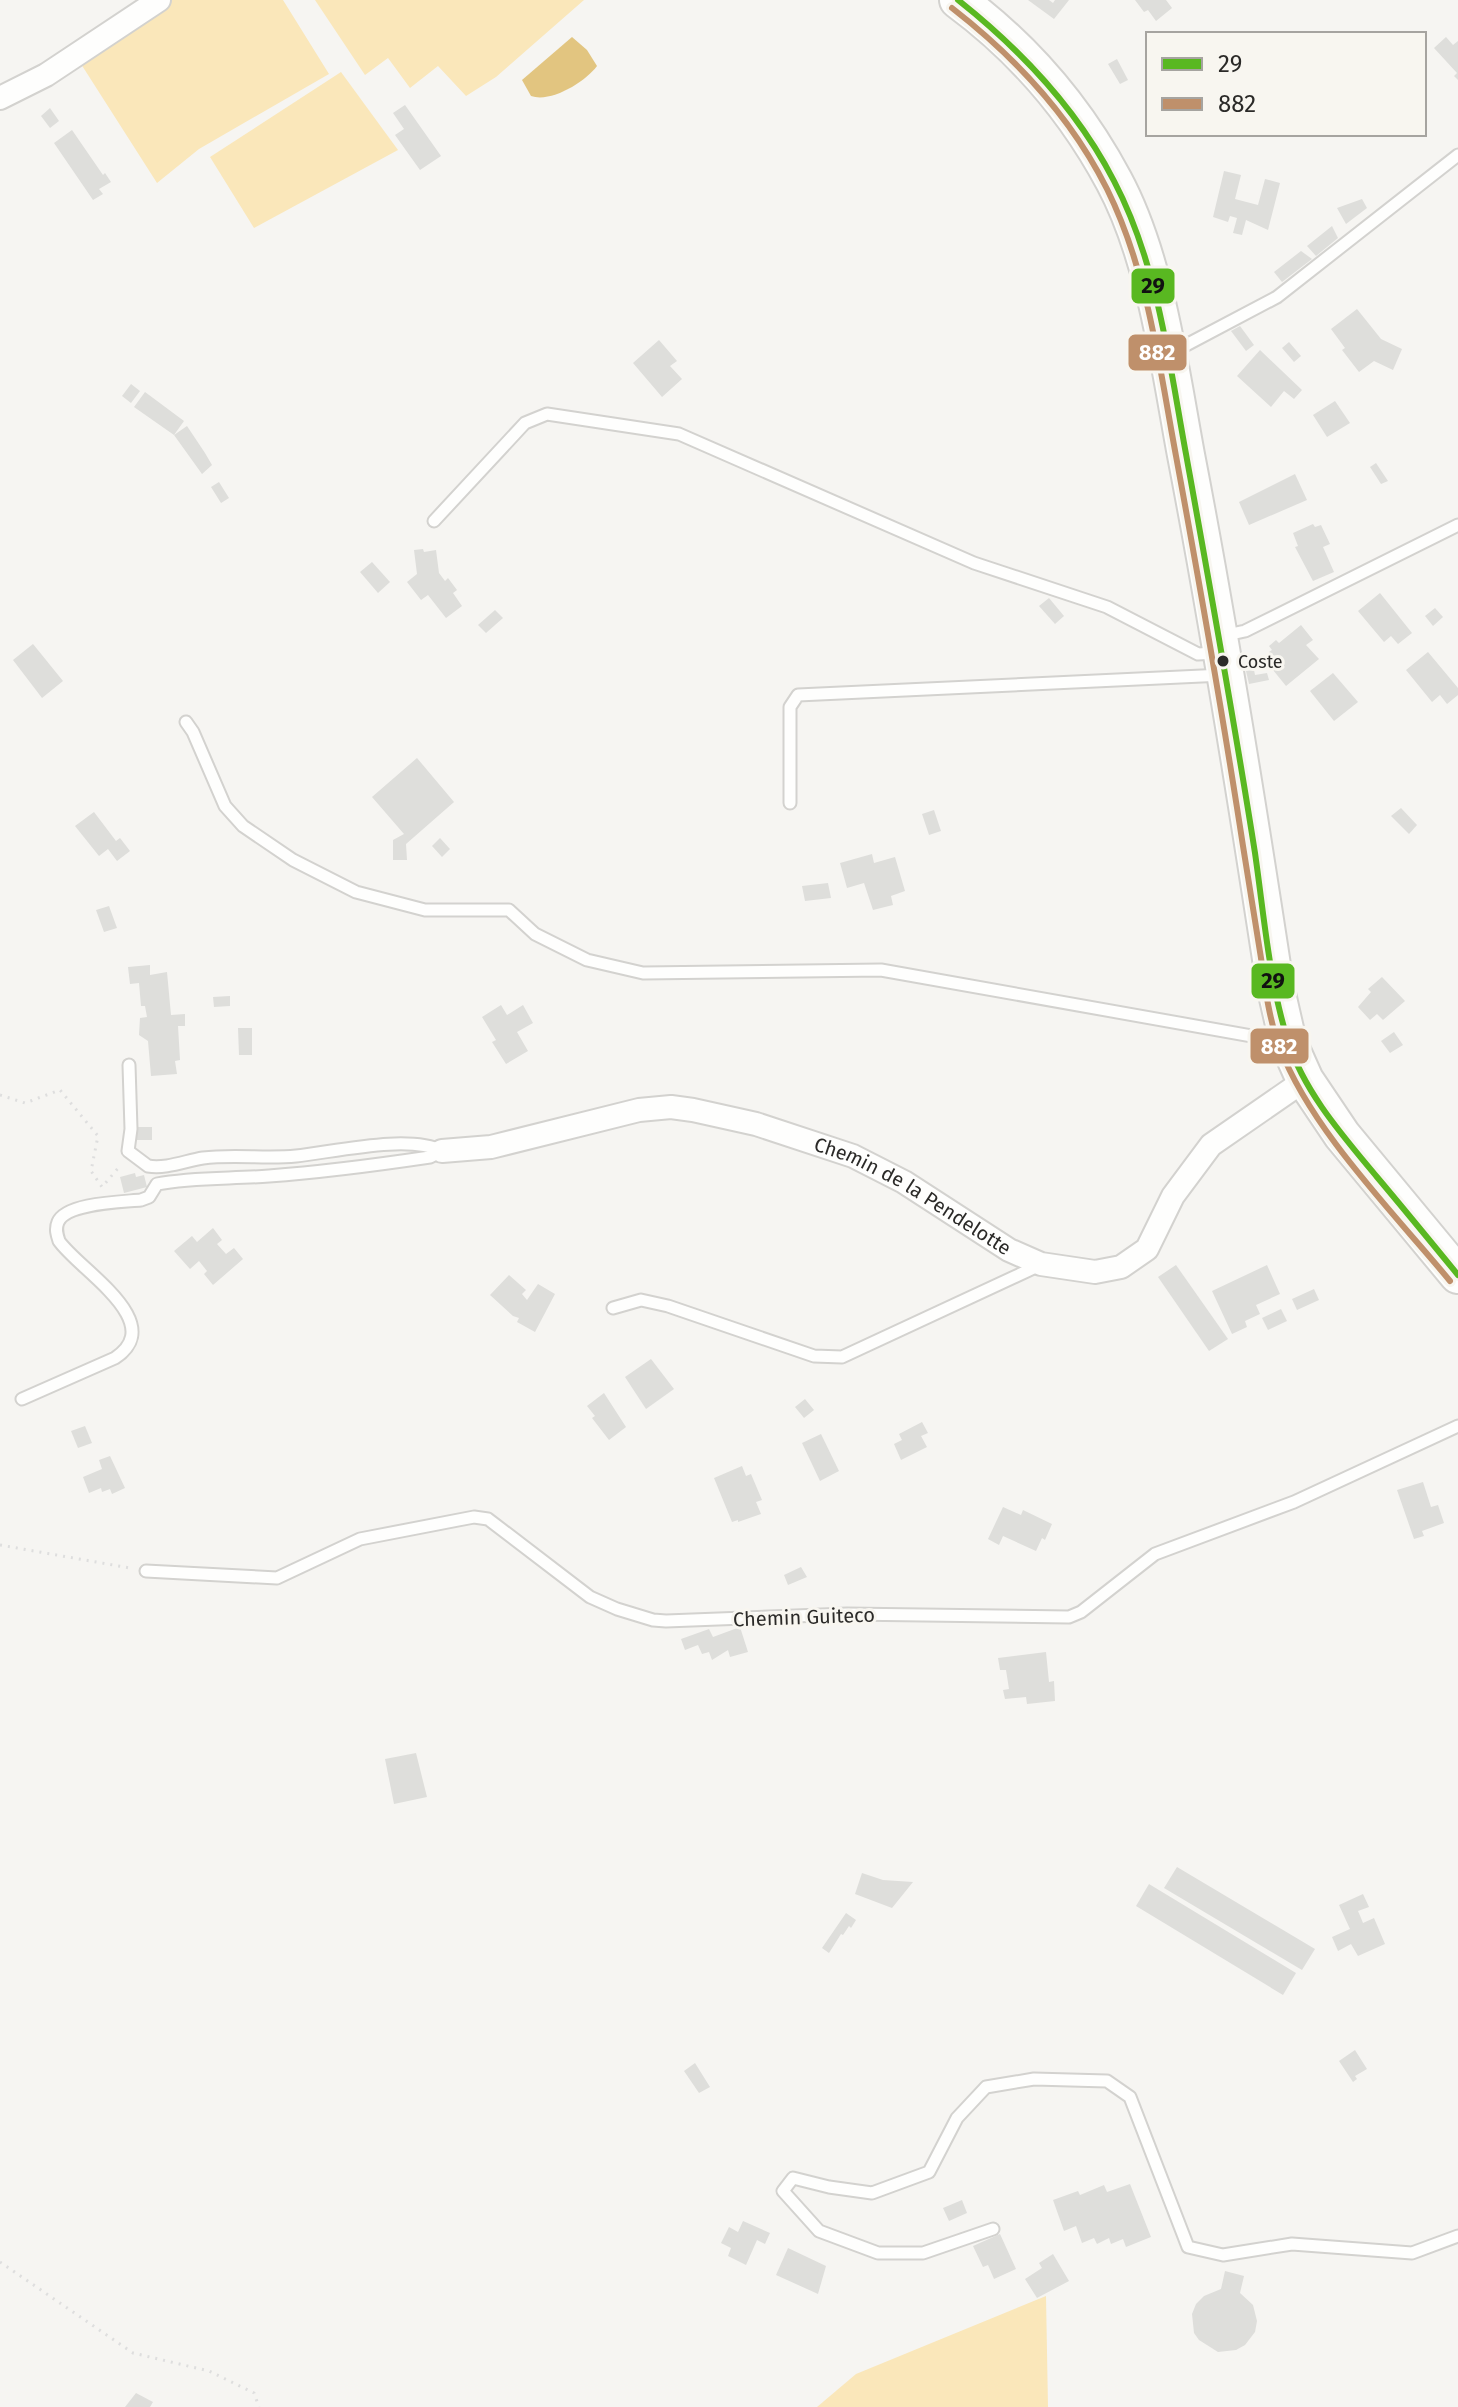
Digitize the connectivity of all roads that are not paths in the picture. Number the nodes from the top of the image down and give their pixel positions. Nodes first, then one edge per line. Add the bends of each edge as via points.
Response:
1 (159, 0) edge
2 (958, 0) edge
3 (0, 98) edge
4 (1458, 155) edge
5 (1167, 355) junction
6 (434, 521) dead end
7 (1458, 525) edge
8 (1224, 654) junction
9 (186, 722) dead end
10 (790, 803) dead end
11 (1288, 1042) junction
12 (129, 1065) dead end
13 (1305, 1080) junction
14 (442, 1151) junction
15 (1041, 1264) junction
16 (1458, 1275) edge
17 (613, 1308) dead end
18 (22, 1399) dead end
19 (1458, 1426) edge
20 (146, 1571) road end
21 (993, 2229) dead end
22 (1458, 2236) edge

1 - 3 street via 46,75
2 - 5 main road via 1041,74 1116,183 1149,277
4 - 5 lane via 1277,297
5 - 8 main road
6 - 8 lane via 525,423 547,414 679,434 974,563 1107,607 1198,654
7 - 8 lane via 1245,631
8 - 10 lane via 798,695 790,707
8 - 11 main road
9 - 11 lane via 225,806 243,826 293,860 356,892 425,910 509,910 535,934 587,960 643,973 881,970
11 - 13 main road
12 - 14 lane via 130,1154 143,1164 400,1145 427,1144
13 - 15 street, Chemin de la Pendelotte via 1211,1145 1173,1196 1147,1249 1121,1267 1095,1272
13 - 16 main road via 1342,1135
14 - 15 street, Chemin de la Pendelotte via 491,1147 639,1110 706,1112 853,1156
14 - 18 lane via 349,1169 177,1180 157,1184 141,1200 67,1212 58,1220 59,1241 124,1307 131,1339 115,1358
15 - 17 lane via 842,1357 814,1356 641,1300
19 - 20 lane, Chemin Guiteco via 1294,1502 1155,1554 1069,1617 847,1614 653,1620 590,1597 488,1519 474,1517 360,1539 277,1578
21 - 22 lane via 923,2253 878,2253 819,2231 783,2191 793,2178 872,2193 929,2172 957,2118 986,2087 1034,2079 1107,2081 1130,2097 1188,2247 1223,2255 1292,2244 1412,2253

